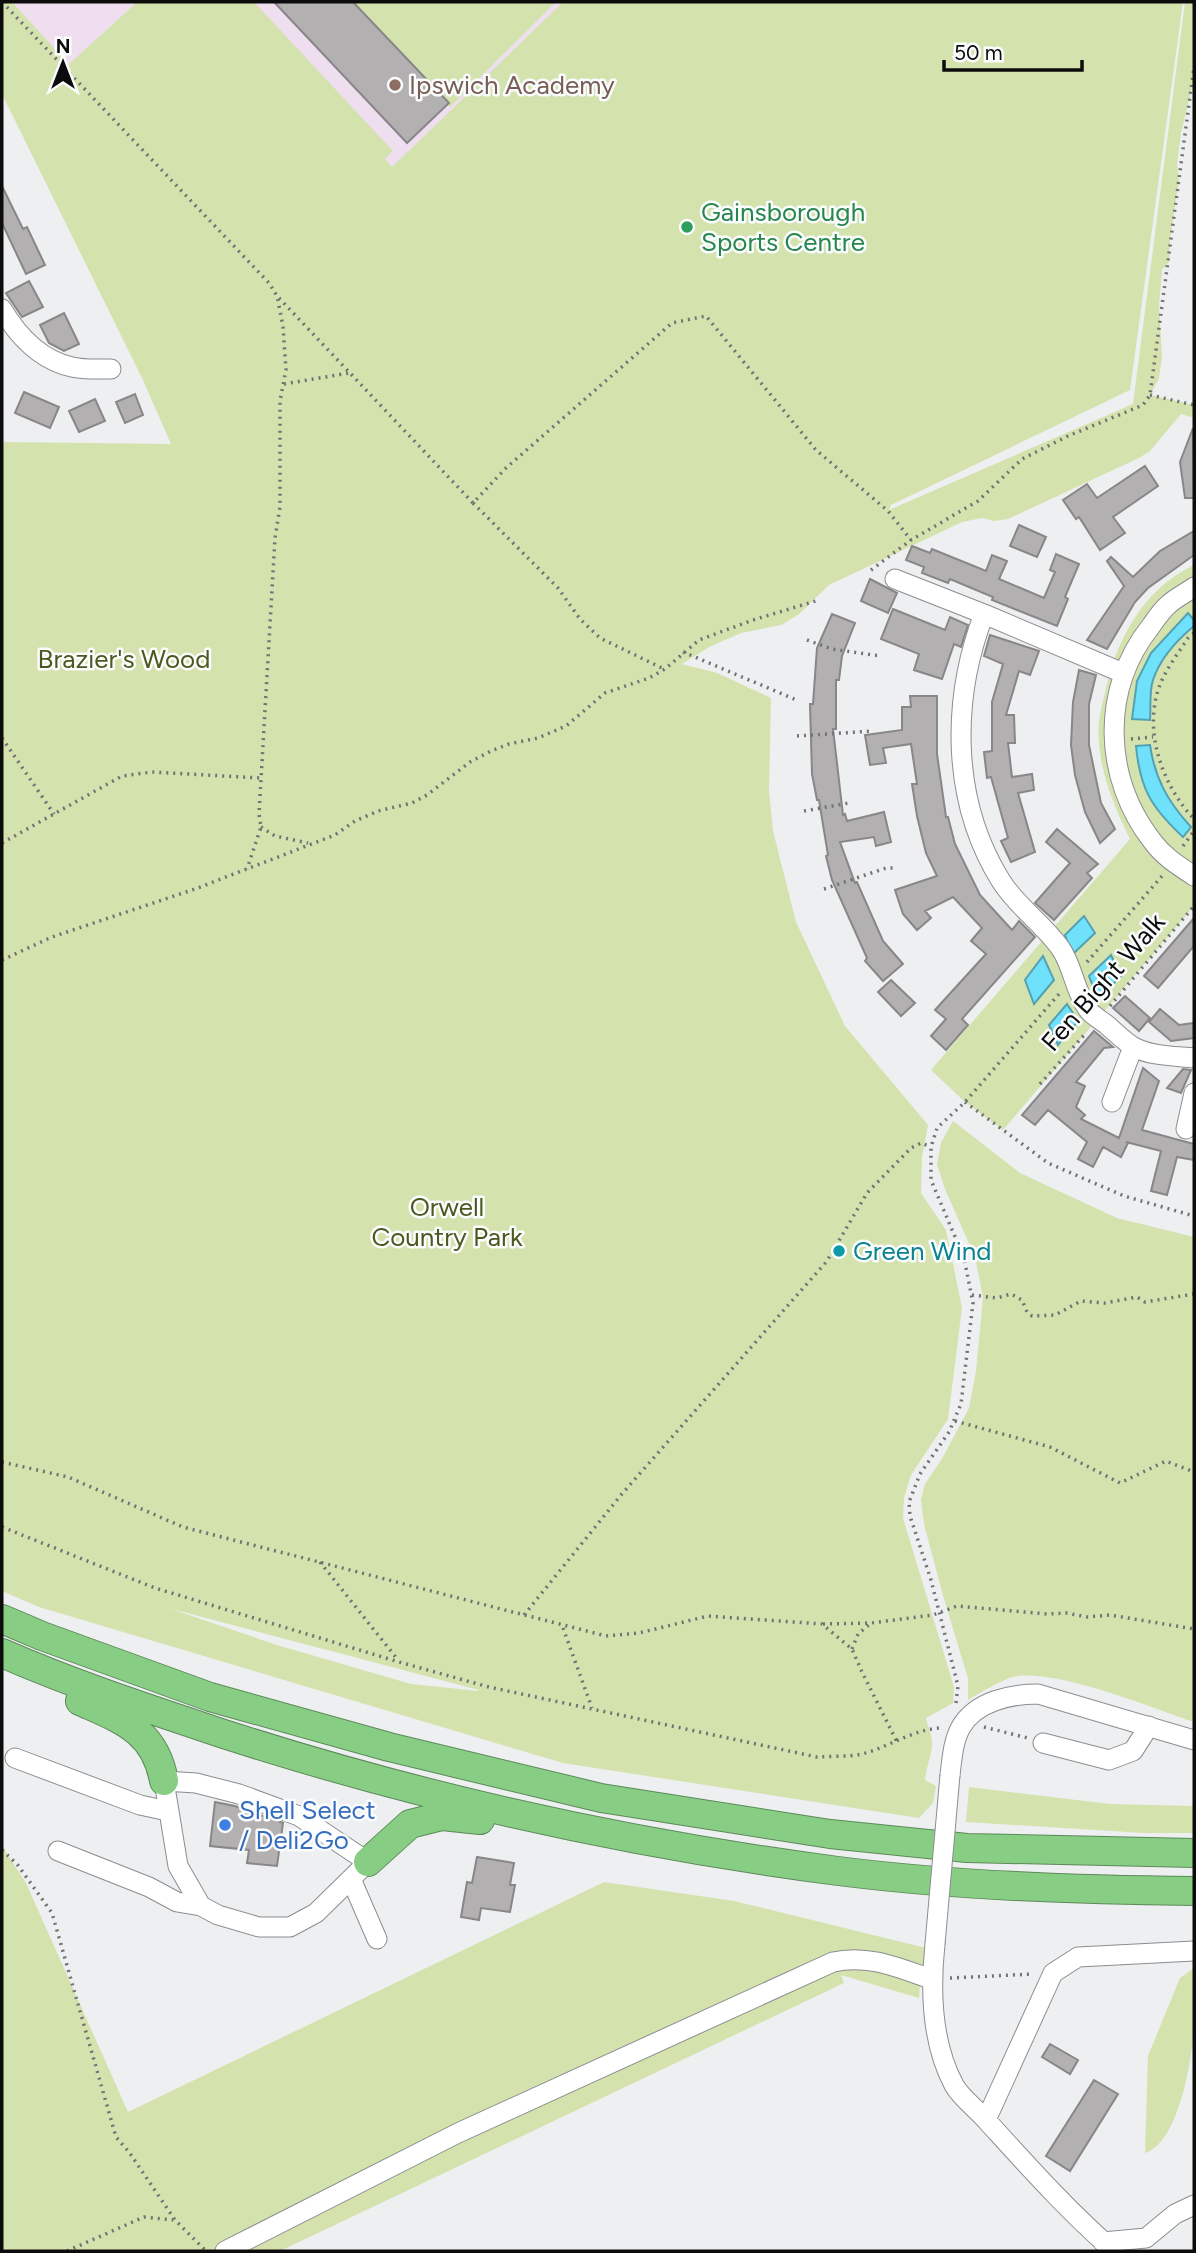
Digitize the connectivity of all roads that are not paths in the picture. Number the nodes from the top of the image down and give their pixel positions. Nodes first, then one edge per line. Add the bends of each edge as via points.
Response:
1 (2, 309) edge
2 (111, 369) dead end
3 (895, 579) dead end
4 (1194, 587) edge
5 (984, 614) junction
6 (1123, 673) junction
7 (1194, 876) edge
8 (1133, 1047) junction
9 (1194, 1058) edge
10 (1194, 1093) edge
11 (1112, 1102) dead end
12 (1186, 1129) dead end
13 (2, 1619) edge
14 (12, 1658) edge
15 (1149, 1726) junction
16 (1194, 1740) edge
17 (1043, 1743) road end
18 (15, 1758) dead end
19 (164, 1781) junction
20 (168, 1811) junction
21 (542, 1821) junction
22 (58, 1851) dead end
23 (1194, 1853) edge
24 (178, 1866) junction
25 (360, 1871) junction
26 (149, 1887) junction
27 (1194, 1891) edge
28 (201, 1906) junction
29 (377, 1939) dead end
30 (1194, 1951) edge
31 (931, 1979) junction
32 (986, 2120) junction
33 (1194, 2205) edge
34 (236, 2248) edge
35 (1106, 2248) edge

1 - 2 street via 14,329 44,356 74,368
3 - 5 street
4 - 6 street via 1168,604 1137,643
5 - 6 street
5 - 8 street via 971,647 961,729 966,791 982,842 1019,906 1063,951 1087,1009
6 - 7 street via 1113,740 1120,778 1154,844
8 - 9 street
8 - 11 street
10 - 12 street
13 - 23 highway via 210,1697 389,1747 601,1798 830,1835 967,1848
14 - 19 highway via 148,1740 161,1763
14 - 21 highway via 326,1767
15 - 16 street
15 - 17 street via 1133,1751 1109,1760
15 - 31 street, bridge via 1038,1694 1020,1694 985,1706 956,1728
18 - 20 street
19 - 20 street
19 - 25 street via 239,1794 299,1816
20 - 24 street
21 - 25 highway via 442,1816 410,1824
21 - 27 highway via 839,1871 963,1883
22 - 26 street
24 - 26 street via 165,1881
24 - 28 street
25 - 28 street via 316,1913 290,1927 259,1927
25 - 29 street
26 - 28 street via 177,1902
30 - 32 street via 1078,1957 1053,1973
31 - 32 street via 942,2057 955,2087
31 - 34 street via 872,1960 834,1962 458,2133
32 - 35 street
33 - 35 street via 1146,2238

